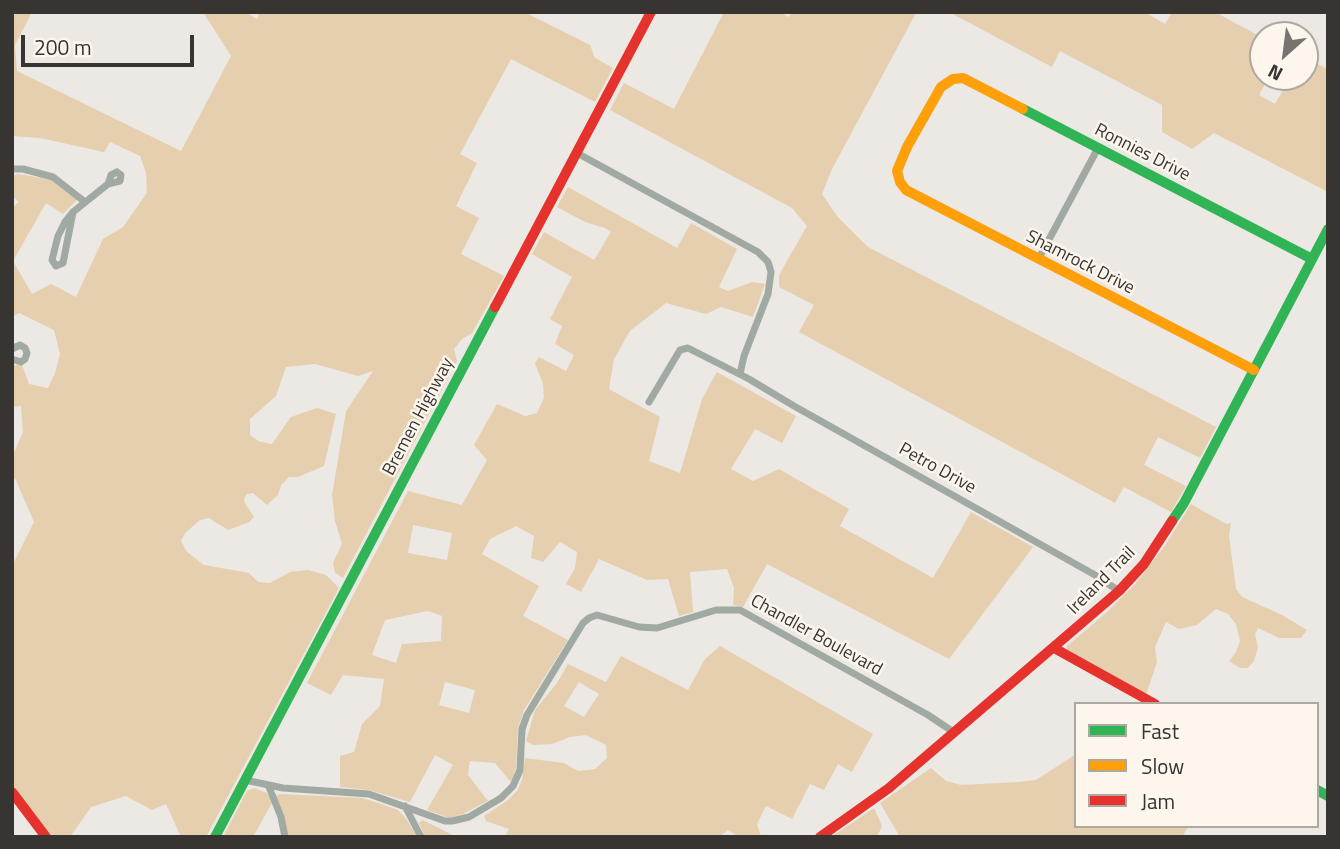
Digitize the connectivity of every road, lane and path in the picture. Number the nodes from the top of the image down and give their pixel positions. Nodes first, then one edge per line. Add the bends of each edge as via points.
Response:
1 (651, 12) edge
2 (1098, 148) junction
3 (577, 153) junction
4 (12, 169) edge
5 (898, 177) joint
6 (108, 184) dead end
7 (85, 202) junction
8 (73, 212) junction
9 (1328, 229) edge
10 (1312, 259) junction
11 (1038, 260) junction
12 (12, 349) edge
13 (12, 359) edge
14 (1254, 370) junction
15 (740, 374) junction
16 (649, 402) dead end
17 (1119, 591) junction
18 (1054, 648) junction
19 (1151, 702) edge
20 (955, 733) junction
21 (245, 780) junction
22 (269, 787) junction
23 (12, 792) edge
24 (404, 806) junction
25 (46, 837) edge
26 (215, 837) edge
27 (285, 837) edge
28 (421, 837) edge
29 (820, 837) edge

1 - 3 street, Bremen Highway
2 - 5 street, Ronnies Drive via 958,78 944,83 935,96 901,160
2 - 10 street, Ronnies Drive
2 - 11 street
3 - 15 street via 758,252 768,262 770,287
3 - 21 street, Bremen Highway
4 - 7 street via 53,177
5 - 11 street, Shamrock Drive via 912,194
6 - 7 street
7 - 8 street
8 - 8 street via 58,236 52,260 56,266 62,265 65,257
9 - 10 street, Ireland Trail
10 - 14 street, Ireland Trail
11 - 14 street, Shamrock Drive
12 - 13 street via 20,345 27,353 21,362
14 - 17 street, Ireland Trail via 1174,521
15 - 16 street, Petro Drive via 682,348
15 - 17 street, Petro Drive
17 - 18 street, Ireland Trail
18 - 19 street
18 - 20 street, Ireland Trail
20 - 24 street, Chandler Boulevard via 740,610 716,610 657,628 639,627 603,614 583,624 527,715 518,778 508,792 469,817 452,821
20 - 29 street, Ireland Trail
21 - 22 street, Chandler Boulevard
21 - 26 street, Bremen Highway
22 - 24 street, Chandler Boulevard via 358,792
22 - 27 street
23 - 25 street
24 - 28 street

